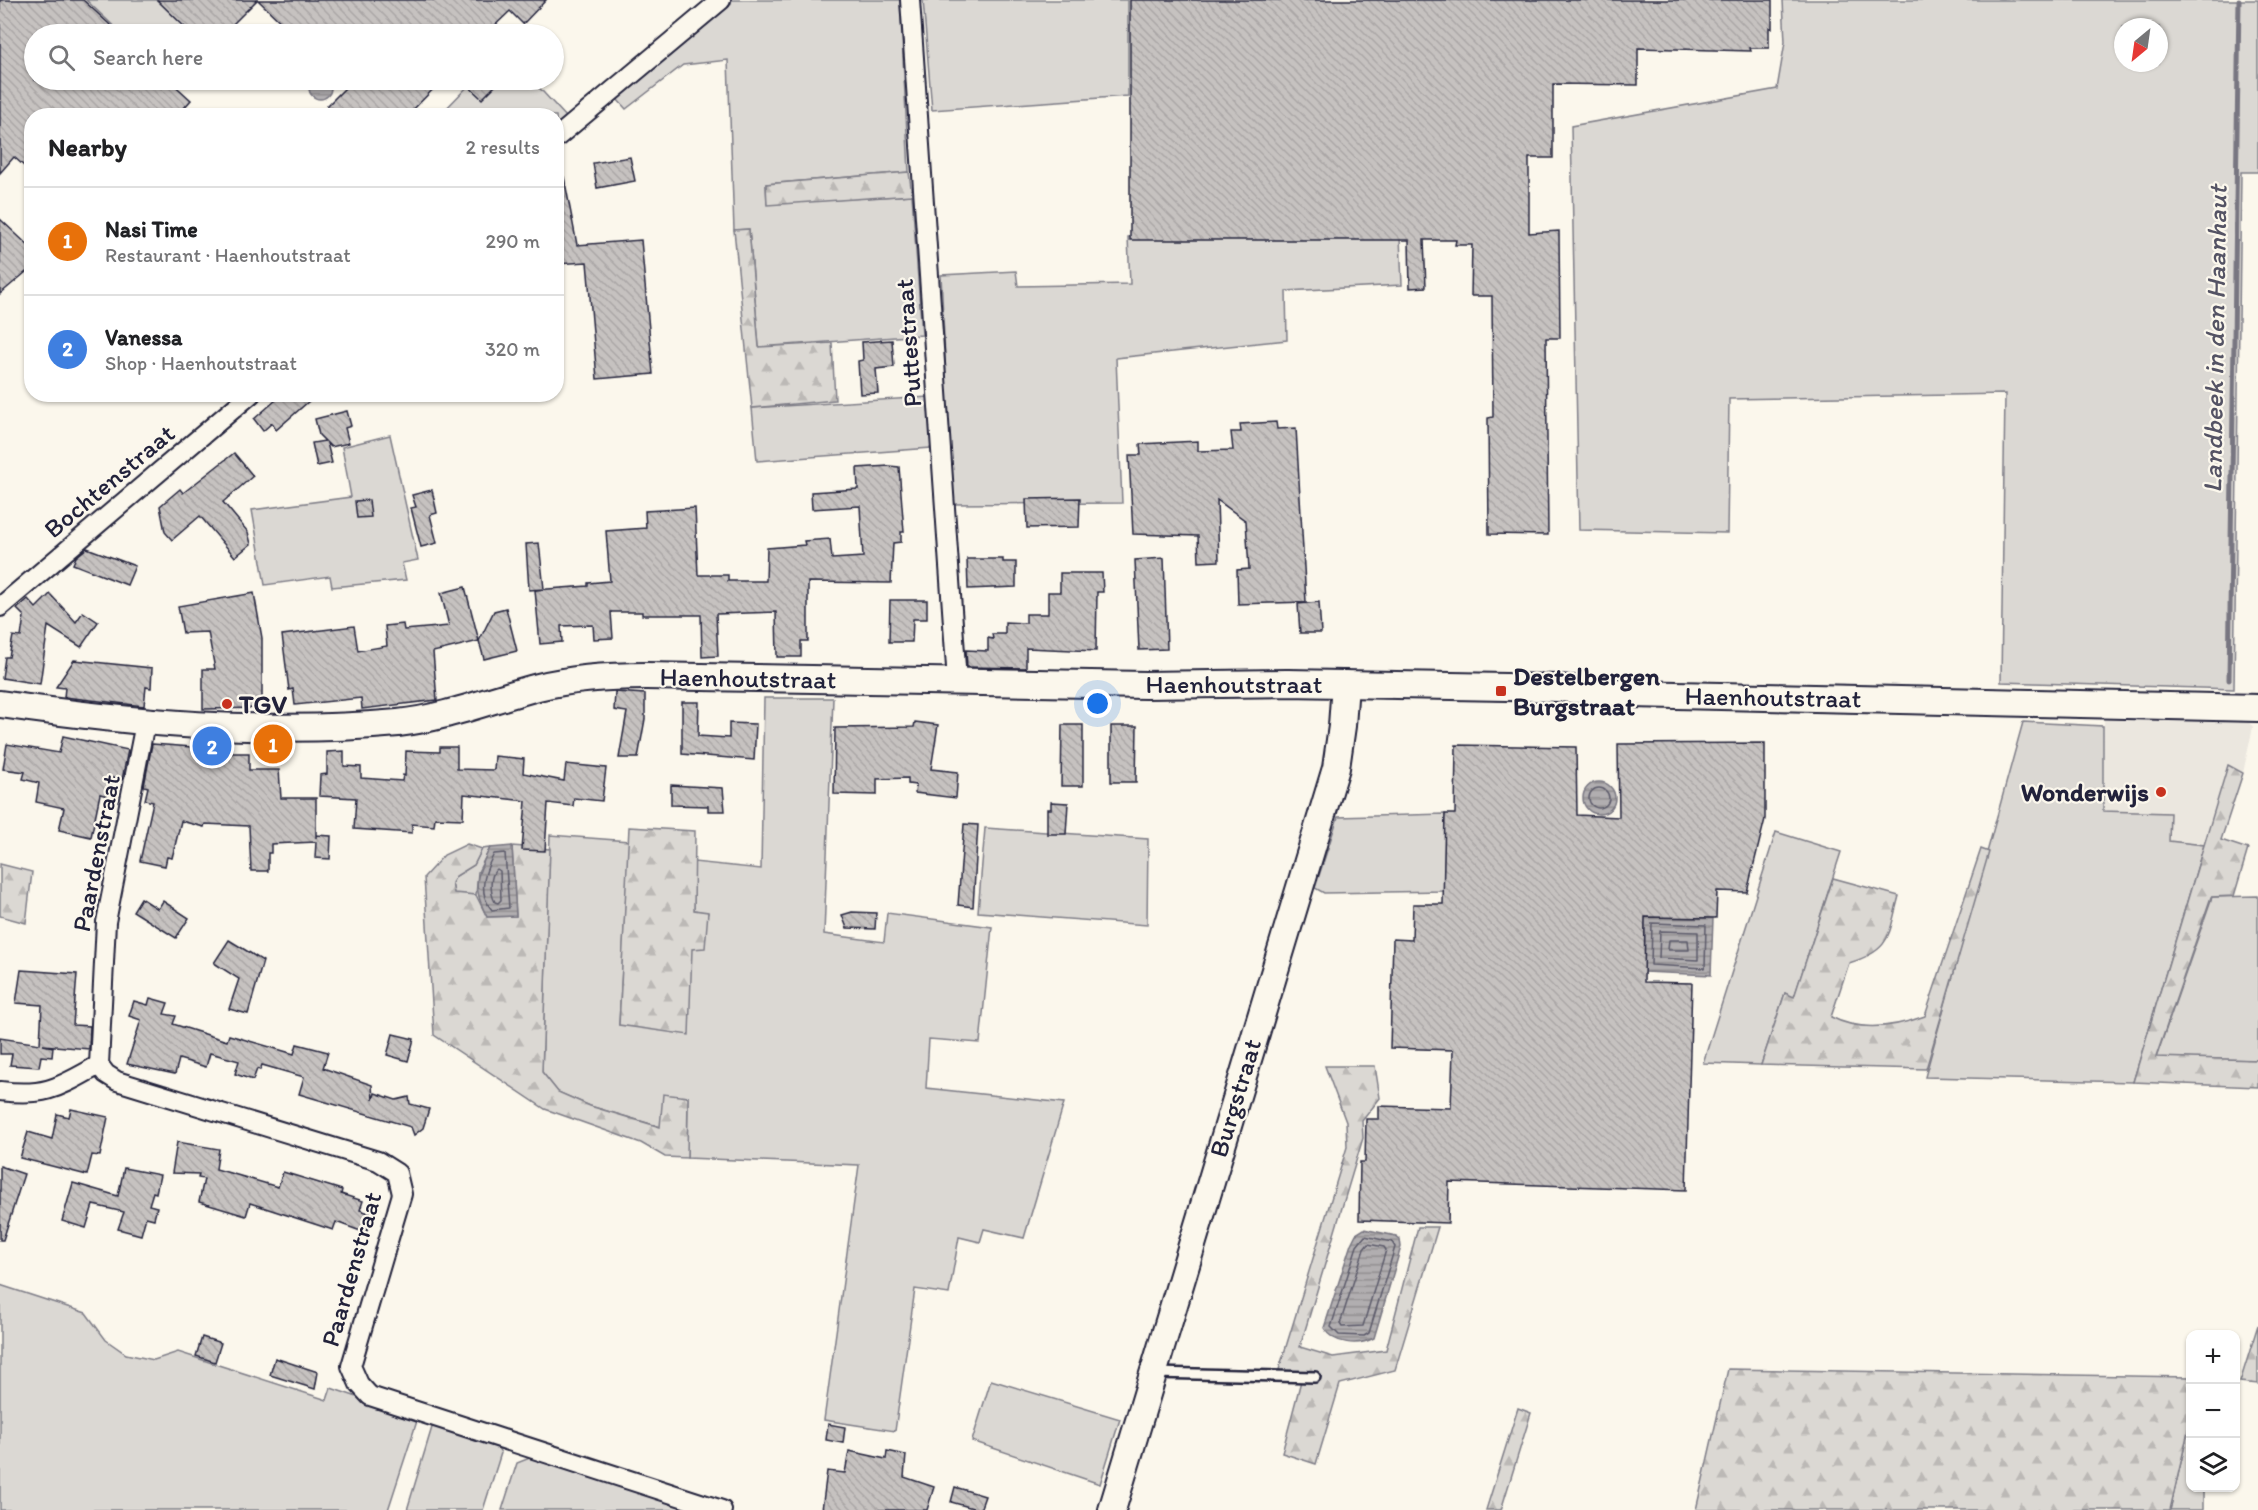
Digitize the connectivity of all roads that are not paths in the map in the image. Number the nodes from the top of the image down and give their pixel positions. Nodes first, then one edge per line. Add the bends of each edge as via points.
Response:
1 (721, 0) edge
2 (910, 0) edge
3 (564, 131) edge
4 (242, 402) edge
5 (0, 607) edge
6 (957, 682) junction
7 (1344, 684) junction
8 (0, 704) edge
9 (2258, 708) edge
10 (145, 723) junction
11 (99, 1065) junction
12 (0, 1090) edge
13 (1153, 1373) junction
14 (1315, 1377) dead end
15 (722, 1510) edge
16 (1112, 1510) edge

1 - 3 street
2 - 6 street, Puttestraat
4 - 5 street, Bochtenstraat
6 - 7 street, Haenhoutstraat
6 - 10 street, Haenhoutstraat via 612,676 562,682 398,723 264,727
7 - 9 street, Haenhoutstraat
7 - 13 street, Burgstraat via 1335,768
8 - 10 street, Haenhoutstraat
10 - 11 street, Paardenstraat via 106,922
11 - 12 street via 49,1092 28,1095
11 - 15 street, Paardenstraat via 117,1081 378,1161 397,1173 402,1194 351,1366 370,1396
13 - 14 lane
13 - 16 street, Burgstraat

